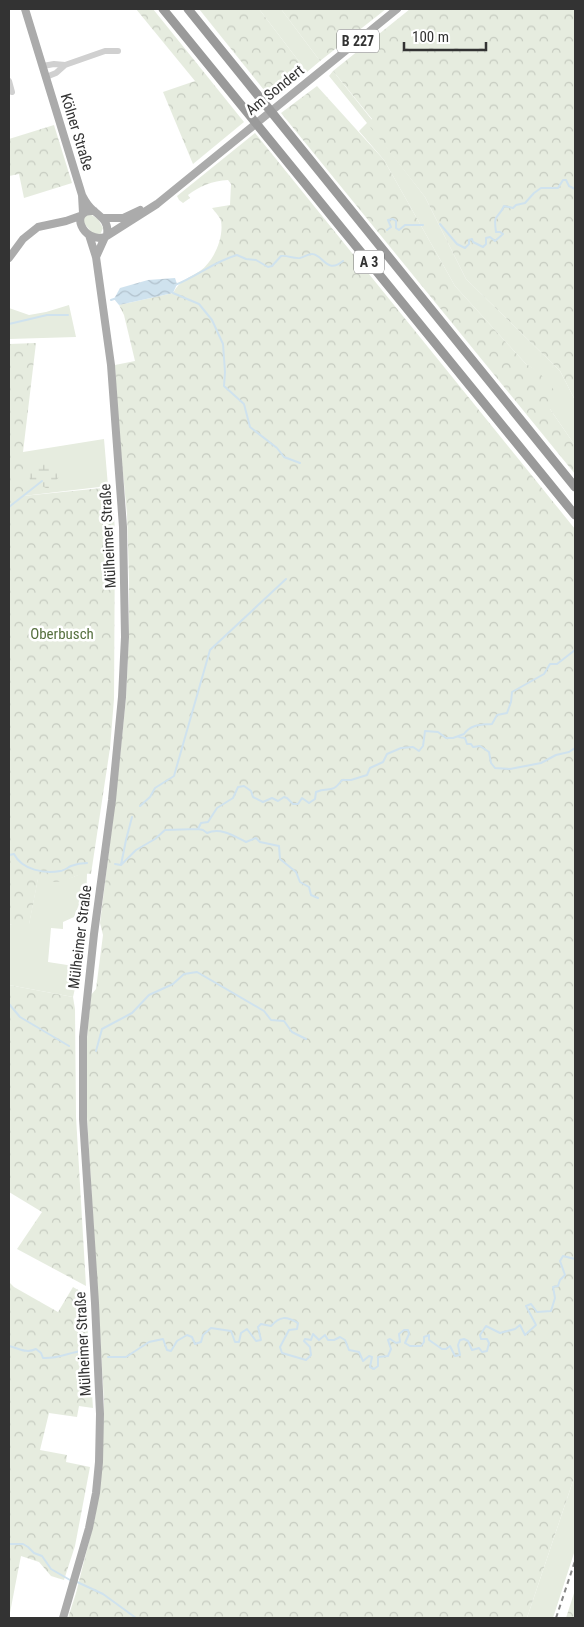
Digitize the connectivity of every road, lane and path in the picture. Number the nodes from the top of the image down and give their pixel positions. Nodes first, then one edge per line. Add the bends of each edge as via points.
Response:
1 (25, 9) edge
2 (163, 9) edge
3 (188, 9) edge
4 (397, 9) edge
5 (118, 52) dead end
6 (65, 65) junction
7 (43, 66) junction
8 (46, 77) junction
9 (9, 83) edge
10 (12, 92) dead end
11 (170, 193) junction
12 (82, 195) junction
13 (94, 211) junction
14 (82, 214) junction
15 (103, 218) junction
16 (66, 221) junction
17 (81, 226) junction
18 (89, 235) junction
19 (106, 236) junction
20 (96, 257) junction
21 (9, 258) edge
22 (575, 487) edge
23 (575, 515) edge
24 (63, 1618) edge

1 - 7 main road, Kölner Straße
2 - 23 highway, A 3
3 - 22 highway, A 3
4 - 11 main road, Am Sondert / B 227
5 - 6 street, Kölner Straße via 105,51
6 - 7 street, Kölner Straße
6 - 8 street, Kölner Straße
7 - 8 main road, Kölner Straße
8 - 12 main road, Kölner Straße
9 - 10 street
11 - 15 main road, Am Sondert / B 227 via 122,218
11 - 19 main road, Am Sondert / B 227
12 - 13 main road, Kölner Straße
12 - 14 main road, Kölner Straße
13 - 14 main road
13 - 15 main road
14 - 16 main road
14 - 17 main road
15 - 19 main road via 107,225
16 - 17 main road
16 - 21 main road via 38,227 23,239
17 - 18 main road
18 - 19 main road via 94,238
18 - 20 main road, Mülheimer Straße
19 - 20 main road
20 - 24 main road, Mülheimer Straße via 111,365 123,527 125,637 113,790 83,1037 83,1119 100,1414 99,1462 89,1528

